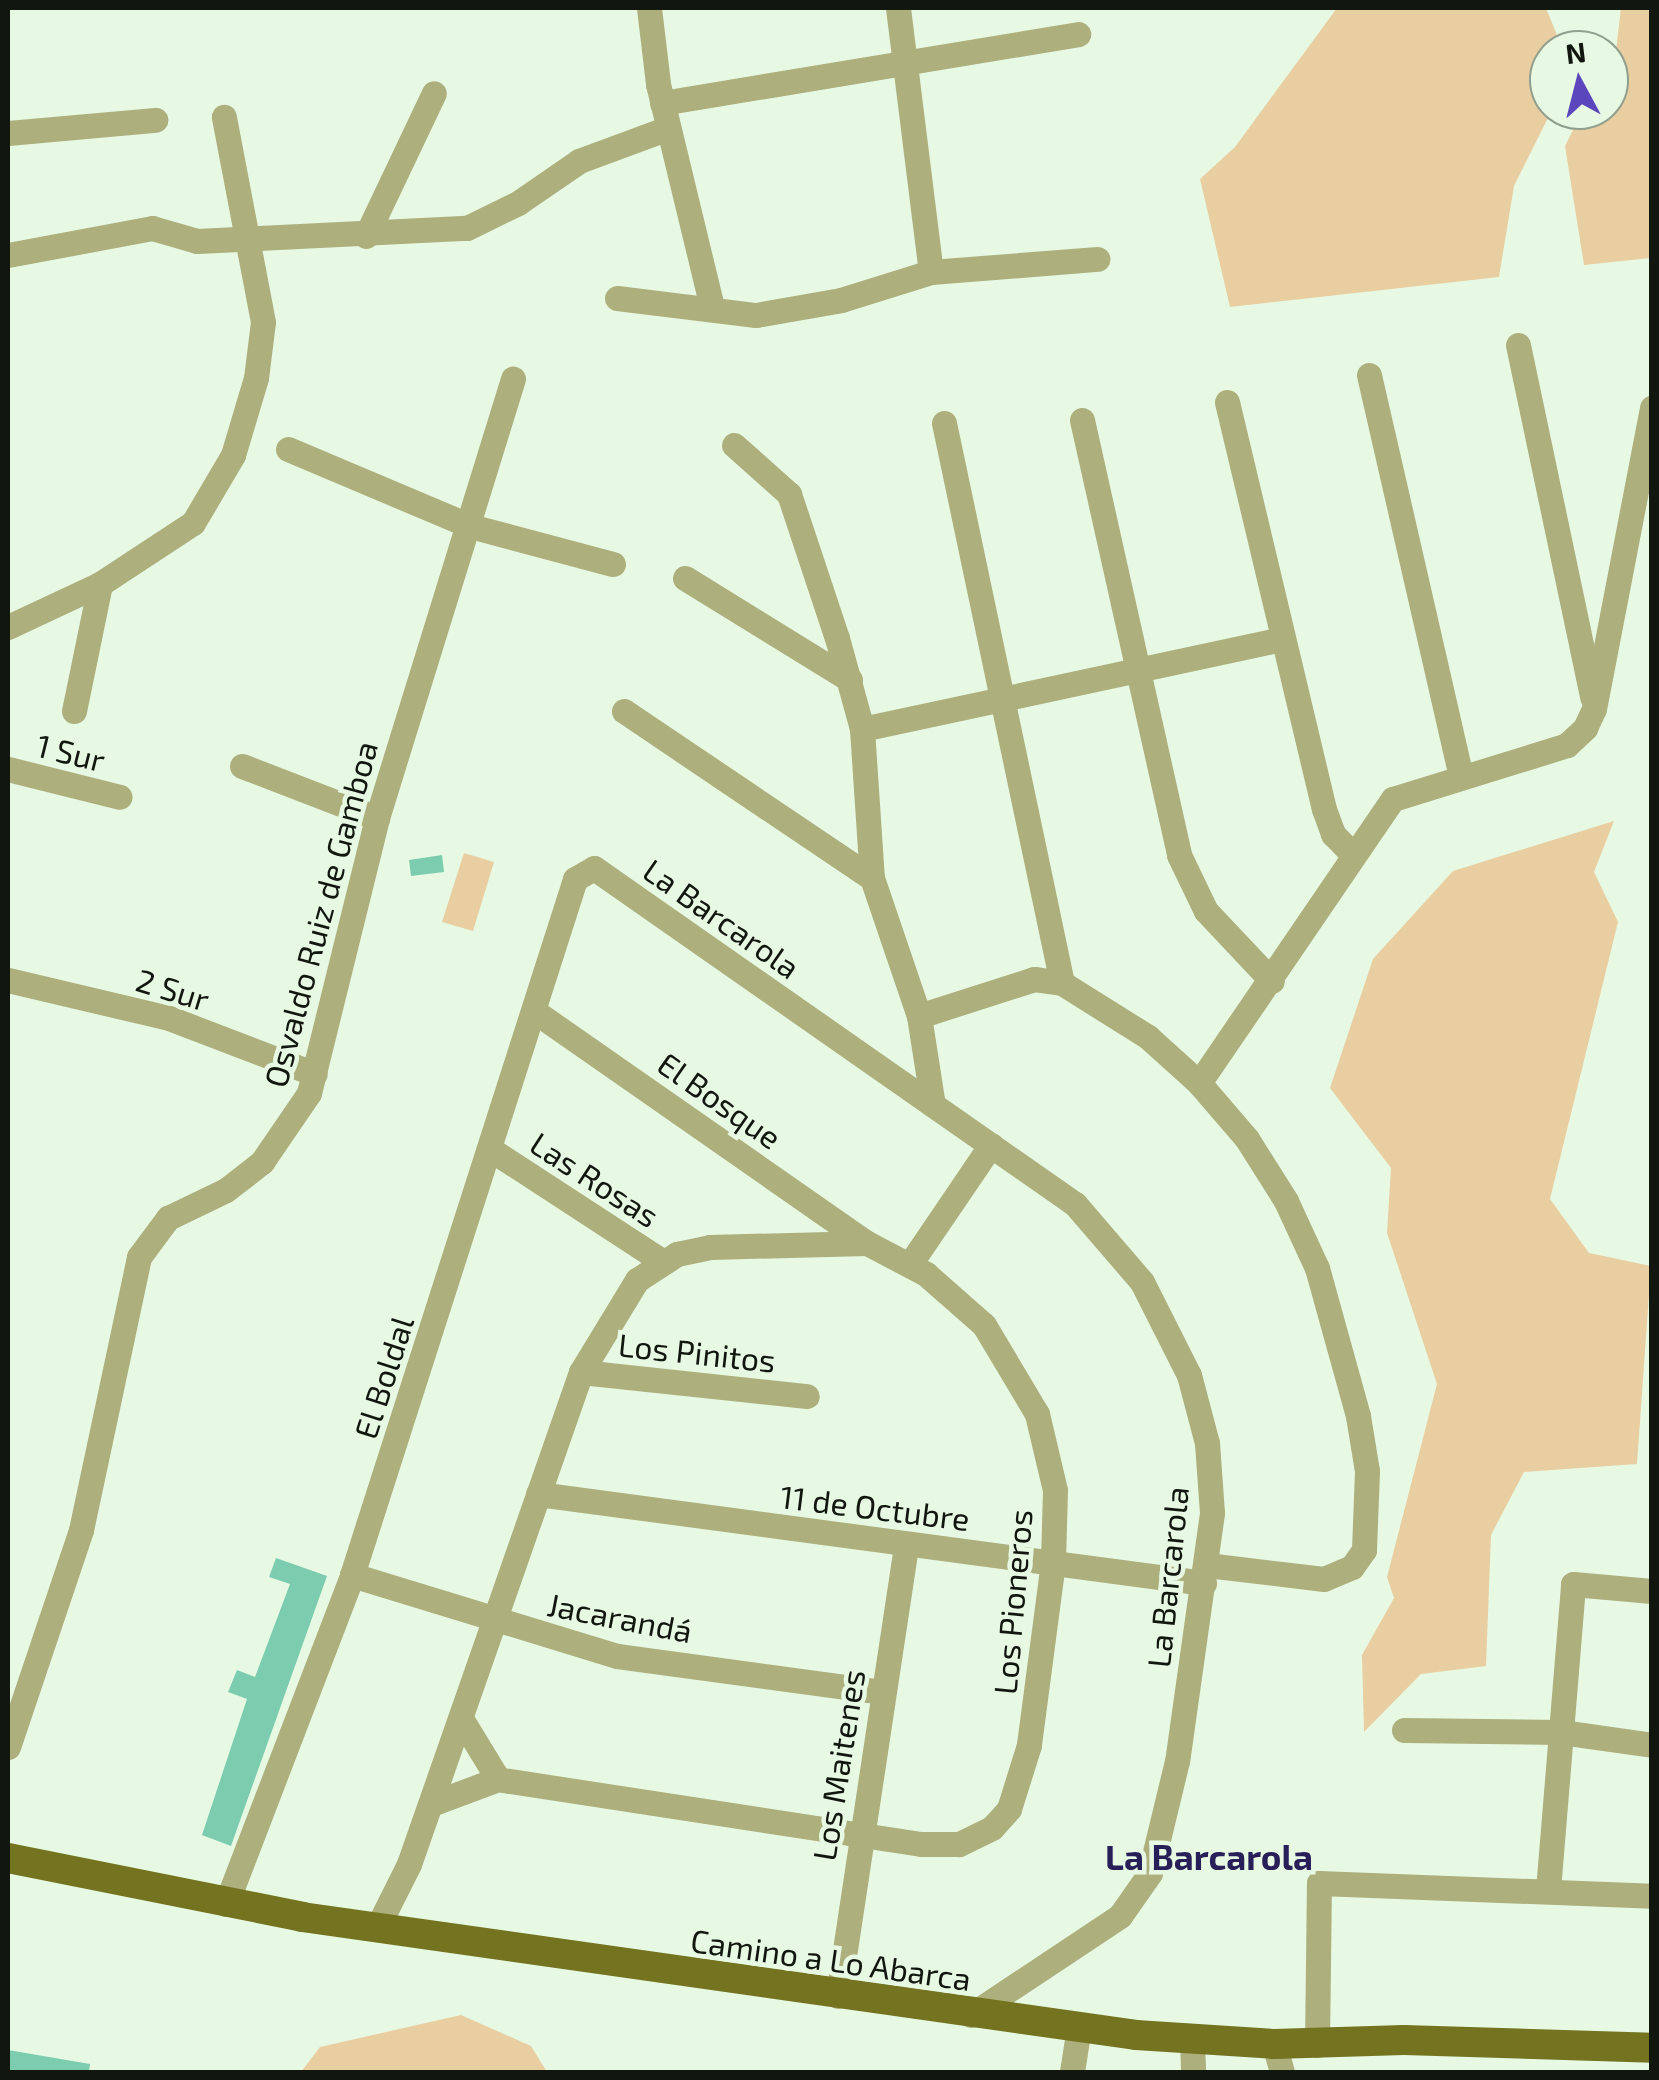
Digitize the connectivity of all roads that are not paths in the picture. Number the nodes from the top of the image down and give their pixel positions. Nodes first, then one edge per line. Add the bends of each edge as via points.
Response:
1 (650, 8) edge
2 (898, 8) edge
3 (1078, 34) dead end
4 (904, 64) junction
5 (434, 93) dead end
6 (665, 116) junction
7 (224, 117) dead end
8 (155, 120) dead end
9 (8, 133) edge
10 (366, 236) junction
11 (247, 238) junction
12 (8, 255) edge
13 (1097, 259) dead end
14 (932, 272) junction
15 (617, 298) dead end
16 (712, 308) junction
17 (1518, 345) dead end
18 (1370, 375) dead end
19 (514, 378) dead end
20 (1227, 402) dead end
21 (1652, 408) edge
22 (1082, 420) dead end
23 (944, 423) dead end
24 (734, 445) dead end
25 (288, 449) dead end
26 (470, 526) junction
27 (614, 564) dead end
28 (685, 578) dead end
29 (100, 584) junction
30 (8, 626) edge
31 (1282, 639) junction
32 (1138, 670) junction
33 (850, 680) junction
34 (1004, 699) junction
35 (1594, 709) junction
36 (74, 710) dead end
37 (624, 711) dead end
38 (862, 729) junction
39 (242, 766) dead end
40 (8, 770) edge
41 (1460, 776) junction
42 (120, 797) dead end
43 (377, 818) junction
44 (1352, 854) junction
45 (587, 868) joint
46 (872, 878) junction
47 (8, 980) edge
48 (1272, 981) junction
49 (1062, 982) junction
50 (534, 1010) junction
51 (919, 1016) junction
52 (316, 1074) junction
53 (1199, 1082) junction
54 (933, 1105) junction
55 (991, 1145) junction
56 (493, 1151) junction
57 (867, 1244) junction
58 (662, 1261) junction
59 (910, 1264) junction
60 (581, 1372) junction
61 (807, 1396) dead end
62 (538, 1494) junction
63 (906, 1544) junction
64 (1053, 1562) junction
65 (352, 1574) junction
66 (1205, 1574) junction
67 (1652, 1592) edge
68 (496, 1623) junction
69 (882, 1692) junction
70 (462, 1720) junction
71 (1404, 1730) dead end
72 (1561, 1732) junction
73 (1652, 1745) edge
74 (8, 1747) edge
75 (498, 1779) junction
76 (431, 1804) junction
77 (859, 1835) junction
78 (8, 1858) edge
79 (1548, 1890) junction
80 (1652, 1896) edge
81 (226, 1904) junction
82 (377, 1928) junction
83 (838, 1996) junction
84 (971, 2016) junction
85 (1079, 2028) junction
86 (1192, 2040) junction
87 (1317, 2045) junction
88 (1652, 2048) edge
89 (1278, 2058) edge
90 (1072, 2072) edge
91 (1194, 2072) edge

1 - 6 street
2 - 4 street
3 - 4 street
4 - 6 street
4 - 14 street
5 - 10 street
6 - 10 street via 467,228
6 - 16 street
7 - 11 street
8 - 9 street
10 - 11 street
11 - 12 street via 198,241 152,228
11 - 29 street via 263,322 256,378 232,455 193,523
13 - 14 street
14 - 16 street via 840,300 756,315
15 - 16 street
17 - 35 street
18 - 41 street
19 - 26 street, Osvaldo Ruiz de Gamboa
20 - 31 street
21 - 35 street
22 - 32 street
23 - 34 street
24 - 33 street via 789,494
25 - 26 street
26 - 27 street
26 - 43 street, Osvaldo Ruiz de Gamboa
28 - 33 street
29 - 30 street
29 - 36 street
31 - 32 street
31 - 44 street via 1329,825
32 - 34 street
32 - 48 street via 1179,854 1206,911
33 - 38 street
34 - 38 street
34 - 49 street
35 - 41 street via 1567,745
37 - 46 street
38 - 46 street via 861,796
39 - 43 street
40 - 42 street, 1 Sur
41 - 44 street via 1393,799
43 - 52 street, Osvaldo Ruiz de Gamboa
44 - 48 street
45 - 50 street, El Boldal via 576,879
45 - 54 street, La Barcarola
46 - 51 street
47 - 52 street, 2 Sur via 169,1018
48 - 53 street
49 - 51 street via 1034,979
49 - 53 street, 11 de Octubre via 1148,1037
50 - 56 street, El Boldal
50 - 57 street, El Bosque
51 - 54 street
52 - 74 street, Osvaldo Ruiz de Gamboa via 295,1120 262,1162 226,1190 168,1218 138,1257 81,1530
53 - 66 street, 11 de Octubre via 1268,1169 1317,1268 1358,1416 1368,1499 1364,1550 1334,1577
54 - 55 street, La Barcarola
55 - 59 street
55 - 66 street, La Barcarola via 1049,1182 1100,1228 1168,1327 1207,1443 1212,1513
56 - 58 street, Las Rosas
56 - 65 street, El Boldal
57 - 58 street, Los Pioneros via 710,1246
57 - 59 street, Los Pioneros
58 - 60 street, Los Pioneros via 626,1291
59 - 64 street, Los Pioneros via 984,1324 1027,1390 1052,1464
60 - 61 street, Los Pinitos
60 - 62 street, Los Pioneros
62 - 63 street, 11 de Octubre
62 - 68 street, Los Pioneros
63 - 64 street, 11 de Octubre
63 - 69 street, Los Maitenes
64 - 66 street, 11 de Octubre
64 - 77 street, Los Pioneros via 1029,1745 1009,1808 992,1828 959,1844
65 - 68 street, Jacarandá
65 - 81 street, El Boldal
66 - 84 street, La Barcarola via 1177,1761 1144,1886 1105,1928
67 - 72 street via 1572,1584
68 - 69 street, Jacarandá via 617,1656
68 - 70 street, Los Pioneros
69 - 77 street, Los Maitenes
70 - 75 street
70 - 76 street, Los Pioneros
71 - 72 street
72 - 73 street
72 - 79 street
75 - 76 street, Los Pioneros
75 - 77 street, Los Pioneros
76 - 82 street, Los Pioneros
77 - 83 street, Los Maitenes
78 - 81 main road, Camino a Lo Abarca
79 - 80 street
79 - 87 street via 1319,1884
81 - 82 main road, Camino a Lo Abarca
82 - 83 main road, Camino a Lo Abarca
83 - 84 main road, Camino a Lo Abarca
84 - 85 main road, Camino a Lo Abarca
85 - 86 main road, Camino a Lo Abarca
85 - 90 street
86 - 89 main road, Camino a Lo Abarca
86 - 91 street
87 - 88 main road, Camino a Lo Abarca via 1404,2040
87 - 89 main road, Camino a Lo Abarca

